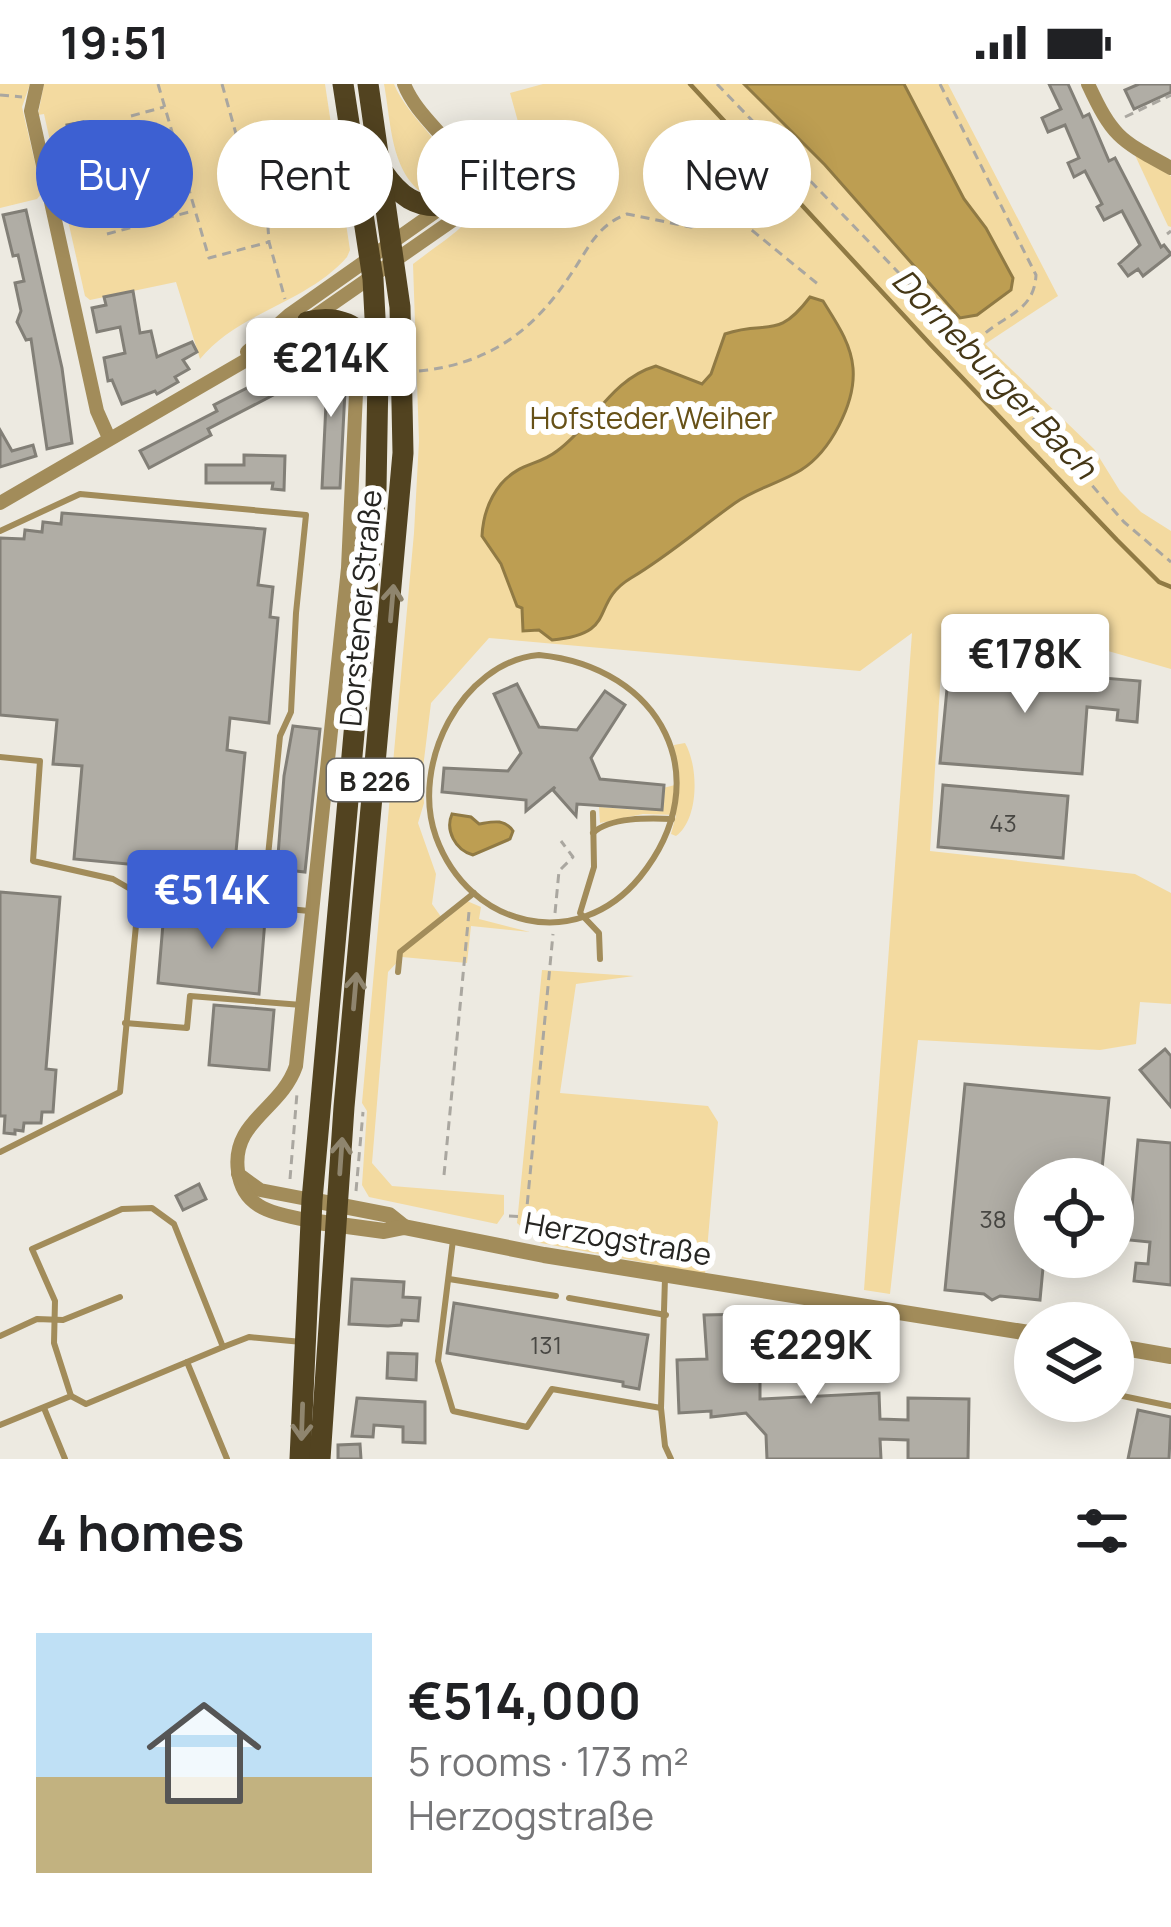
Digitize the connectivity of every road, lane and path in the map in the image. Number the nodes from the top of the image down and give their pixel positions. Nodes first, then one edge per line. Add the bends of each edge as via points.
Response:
1 (37, 84) edge
2 (158, 84) edge
3 (222, 84) edge
4 (343, 84) edge
5 (368, 84) edge
6 (404, 84) edge
7 (717, 84) edge
8 (940, 84) edge
9 (1088, 84) edge
10 (0, 94) edge
11 (1171, 95) edge
12 (32, 100) junction
13 (165, 106) junction
14 (131, 116) dead end
15 (374, 120) edge
16 (426, 120) edge
17 (1107, 126) junction
18 (1171, 168) edge
19 (195, 210) junction
20 (391, 228) edge
21 (421, 228) edge
22 (434, 228) edge
23 (107, 234) dead end
24 (269, 242) junction
25 (394, 253) junction
26 (372, 268) junction
27 (819, 285) dead end
28 (298, 319) junction
29 (346, 323) junction
30 (377, 351) junction
31 (977, 354) junction
32 (417, 371) dead end
33 (356, 393) joint
34 (109, 438) junction
35 (0, 503) edge
36 (0, 531) edge
37 (1171, 562) edge
38 (0, 757) edge
39 (593, 813) dead end
40 (672, 818) junction
41 (593, 833) junction
42 (561, 841) dead end
43 (139, 894) junction
44 (472, 895) junction
45 (263, 906) junction
46 (313, 912) junction
47 (584, 918) junction
48 (554, 924) junction
49 (600, 959) dead end
50 (398, 972) dead end
51 (303, 1005) junction
52 (124, 1023) junction
53 (290, 1081) junction
54 (0, 1152) edge
55 (291, 1174) junction
56 (299, 1174) dead end
57 (444, 1175) dead end
58 (290, 1184) dead end
59 (311, 1211) junction
60 (337, 1215) junction
61 (509, 1216) dead end
62 (453, 1236) junction
63 (665, 1274) junction
64 (449, 1279) junction
65 (556, 1296) dead end
66 (120, 1297) dead end
67 (568, 1298) dead end
68 (666, 1315) junction
69 (52, 1319) junction
70 (1014, 1331) edge
71 (0, 1336) edge
72 (304, 1342) junction
73 (223, 1347) junction
74 (1134, 1350) edge
75 (1171, 1356) edge
76 (187, 1363) junction
77 (71, 1396) junction
78 (1134, 1398) edge
79 (1171, 1406) edge
80 (44, 1408) junction
81 (662, 1408) junction
82 (0, 1426) edge
83 (64, 1459) edge
84 (227, 1459) edge
85 (301, 1459) edge
86 (320, 1459) edge
87 (671, 1459) edge

1 - 12 street
2 - 13 path
3 - 24 path via 240,148 266,198
4 - 26 main road, Dorstener Straße / B 226
5 - 15 main road, Dorstener Straße / B 226
6 - 16 street
7 - 31 path
8 - 31 path via 1036,274 1030,302 982,336
9 - 17 street
10 - 12 path
11 - 17 path
12 - 34 street
13 - 14 path
13 - 19 path
17 - 18 street
19 - 23 path
19 - 24 path via 209,258
20 - 25 main road, Dorstener Straße / B 226
21 - 25 street
22 - 25 street
24 - 28 path
25 - 26 street
60 -> 25 main road, Dorstener Straße / B 226 via 400,521 403,373
26 - 28 street
26 - 30 main road, Dorstener Straße / B 226
27 - 32 path via 732,214 691,227 627,214 596,233 531,324 494,352
28 - 29 main road
28 - 34 street
29 - 30 main road
29 - 33 path
30 - 59 main road, Dorstener Straße / B 226 via 371,563
31 - 37 path via 1124,522
33 - 46 street, Herzogstraße
34 - 35 street
36 - 45 lane via 80,494 306,515 291,712 280,736
38 - 43 lane via 40,761 33,861 113,879
39 - 41 lane
40 - 41 lane via 601,825
40 - 44 lane via 669,750 638,692 580,660 508,659 458,705 437,751 436,838
40 - 47 lane via 640,877
41 - 47 lane
42 - 48 path via 573,857 559,871
43 - 45 lane
43 - 52 lane
44 - 48 lane via 513,916
44 - 50 lane via 400,952
44 - 57 path
45 - 46 lane
46 - 51 street, Herzogstraße
47 - 48 lane
47 - 49 lane via 599,933
48 - 61 path via 526,1216
51 - 52 lane via 190,996 188,1028
51 - 53 street, Herzogstraße
52 - 54 lane via 120,1092
53 - 55 path via 297,1094
53 - 59 street, Herzogstraße via 238,1142 240,1189 255,1204
55 - 56 path
55 - 58 path
59 - 60 street, Herzogstraße
59 - 72 main road, Dorstener Straße / B 226
60 - 62 street, Herzogstraße via 388,1215 404,1227
60 - 86 main road, Dorstener Straße / B 226
62 - 63 street, Herzogstraße
62 - 64 lane
63 - 68 lane
63 - 70 street, Herzogstraße
64 - 65 lane
64 - 81 lane via 438,1361 453,1411 527,1427 552,1389
66 - 69 lane
67 - 68 lane
68 - 81 lane
69 - 71 lane
69 - 73 lane via 55,1301 32,1249 122,1210 152,1208 174,1224
69 - 77 lane
72 - 73 lane via 249,1336
72 -> 85 main road, Dorstener Straße / B 226
73 - 76 lane
74 - 75 street
76 - 77 lane via 86,1404
76 - 84 lane
77 - 80 lane
78 - 79 lane
80 - 82 lane
80 - 83 lane
81 - 87 lane

